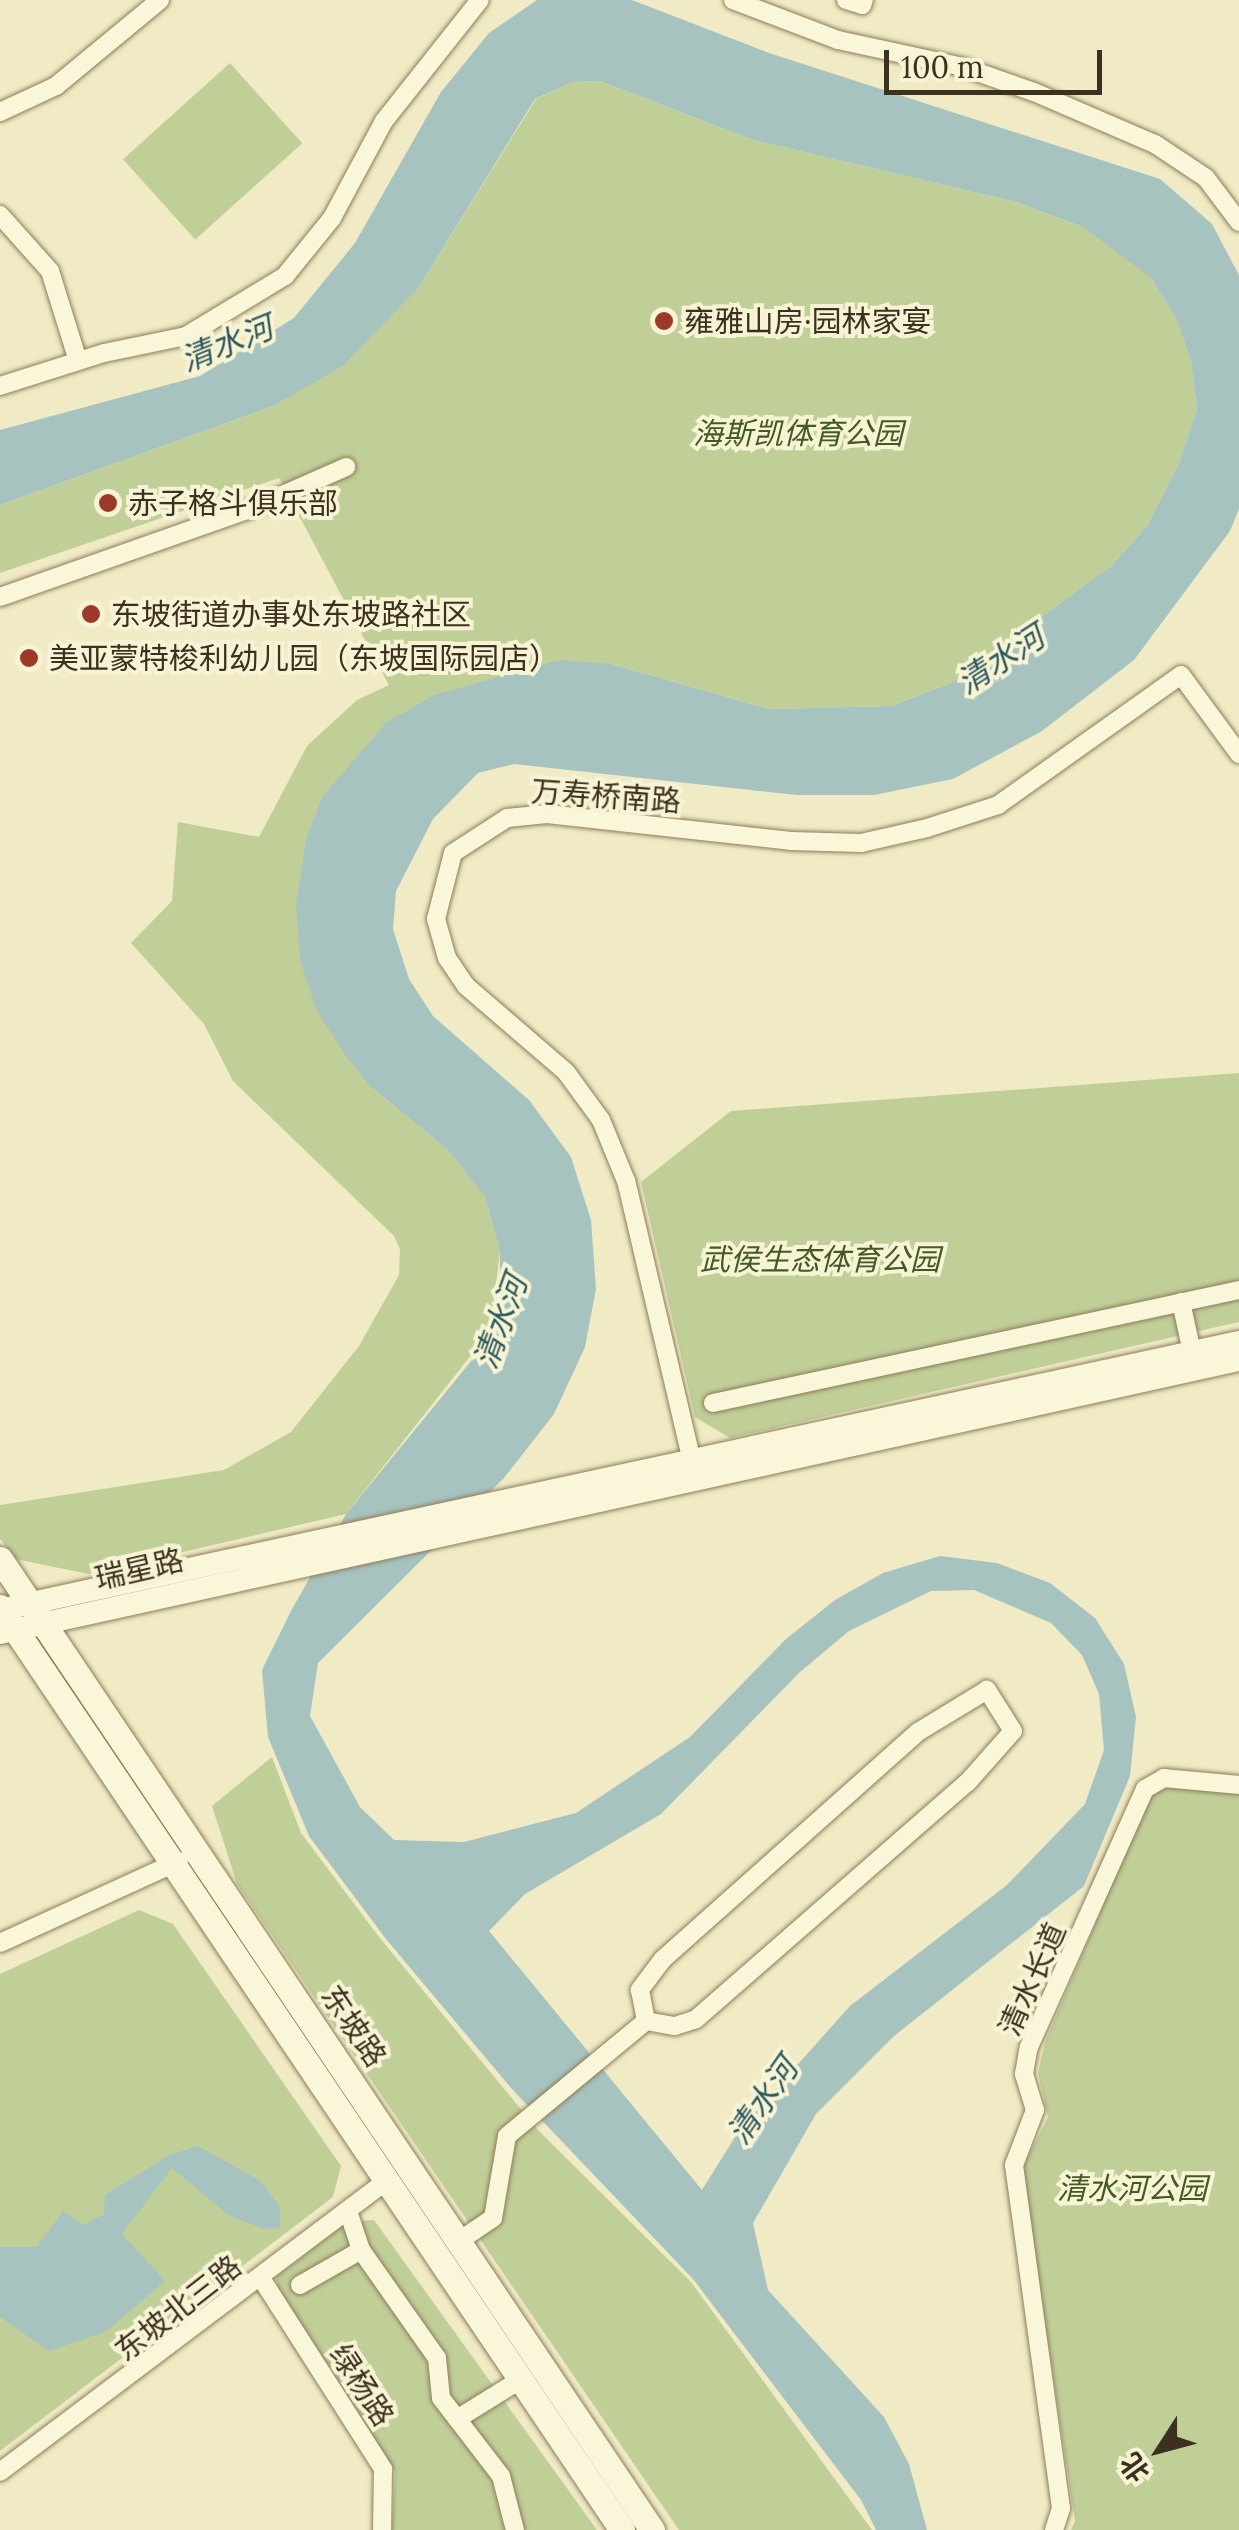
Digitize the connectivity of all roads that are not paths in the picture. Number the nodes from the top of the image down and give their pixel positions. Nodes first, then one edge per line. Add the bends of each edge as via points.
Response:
1 (160, 0) edge
2 (480, 0) edge
3 (733, 0) edge
4 (846, 0) edge
5 (864, 0) edge
6 (0, 112) edge
7 (0, 215) edge
8 (1239, 222) edge
9 (78, 362) junction
10 (0, 386) edge
11 (346, 467) dead end
12 (0, 596) edge
13 (1239, 754) edge
14 (1239, 1290) edge
15 (1180, 1302) junction
16 (1238, 1350) edge
17 (1192, 1352) junction
18 (713, 1403) dead end
19 (693, 1467) junction
20 (291, 1555) junction
21 (0, 1559) edge
22 (36, 1612) junction
23 (3, 1618) edge
24 (1239, 1785) edge
25 (198, 1852) junction
26 (173, 1864) junction
27 (0, 1944) edge
28 (646, 2021) junction
29 (385, 2182) junction
30 (348, 2211) junction
31 (459, 2240) junction
32 (361, 2250) junction
33 (260, 2278) junction
34 (300, 2285) dead end
35 (520, 2380) junction
36 (457, 2419) junction
37 (0, 2472) edge
38 (382, 2530) edge
39 (515, 2530) edge
40 (622, 2530) edge
41 (652, 2530) edge
42 (1054, 2530) edge

1 - 6 street via 56,86
2 - 9 street via 384,121 332,218 285,276 186,336
3 - 8 street via 838,40 999,80 1155,144 1206,178
4 - 5 street
7 - 9 street via 50,271
9 - 10 street
11 - 12 street via 252,508
13 - 19 street, 万寿桥南路 via 1180,675 998,805 927,828 860,843 791,841 547,814 507,818 453,853 436,919 447,958 466,986 566,1072 601,1120 626,1181
14 - 15 street
15 - 17 street
15 - 18 street
16 - 17 street
16 - 19 street
17 - 19 street
19 - 20 street via 490,1501
19 - 20 street via 481,1525
20 - 22 street, 瑞星路
21 - 22 main road, 东坡路
22 - 23 street, 瑞星路
22 - 25 main road, 东坡路
23 - 26 main road, 东坡路
24 - 42 street, 清水长道 via 1164,1778 1144,1788 1029,2047 1024,2074 1035,2110 1014,2165 1061,2508
25 - 26 street
25 - 31 main road, 东坡路
26 - 27 street
26 - 29 main road, 东坡路
28 - 28 street via 640,1990 663,1960 918,1732 987,1690 1013,1731 967,1783 696,2019 675,2026
28 - 31 street via 508,2136 493,2218
29 - 30 street, 东坡北三路
29 - 35 main road, 东坡路
30 - 32 street
30 - 33 street, 东坡北三路
31 - 41 main road, 东坡路
32 - 34 street
32 - 36 street via 437,2358 441,2398
33 - 37 street, 东坡北三路
33 - 38 street, 绿杨路 via 383,2469
35 - 36 street
35 - 40 main road, 东坡路
36 - 39 street via 501,2476

